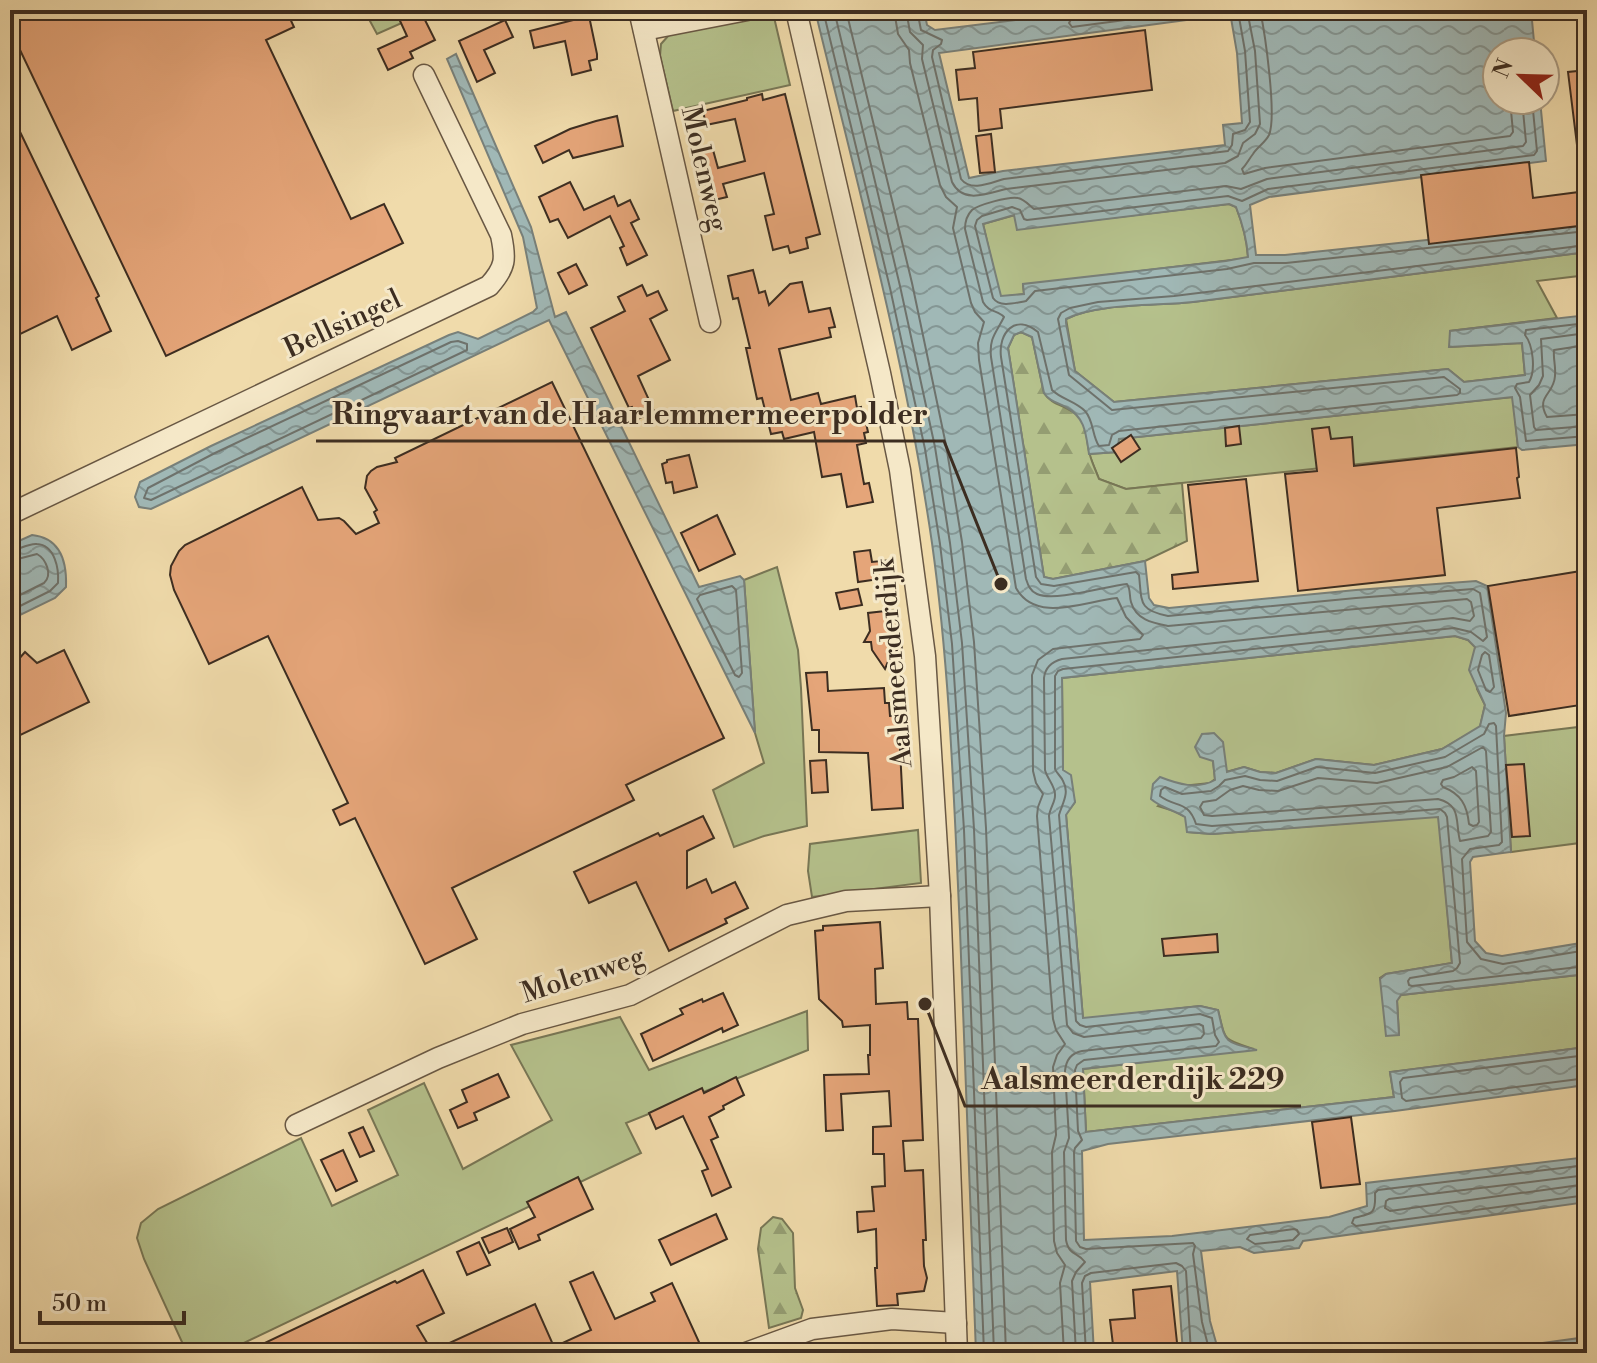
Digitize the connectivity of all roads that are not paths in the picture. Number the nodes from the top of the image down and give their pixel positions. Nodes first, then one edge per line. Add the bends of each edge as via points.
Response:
1 (747, 10) edge
2 (796, 10) edge
3 (641, 20) edge
4 (424, 75) dead end
5 (710, 322) dead end
6 (10, 514) edge
7 (940, 896) junction
8 (296, 1125) dead end
9 (956, 1323) junction
10 (746, 1353) edge
11 (957, 1353) edge

1 - 3 street, Molenweg
2 - 7 street, Aalsmeerderdijk via 900,470 925,656
3 - 5 street, Molenweg
4 - 6 street, Bellsingel via 501,235 505,255 489,286
7 - 8 street, Molenweg via 846,901 787,915 630,995 522,1024
7 - 9 street, Aalsmeerderdijk
9 - 10 street via 892,1319 812,1329
9 - 11 street, Aalsmeerderdijk

